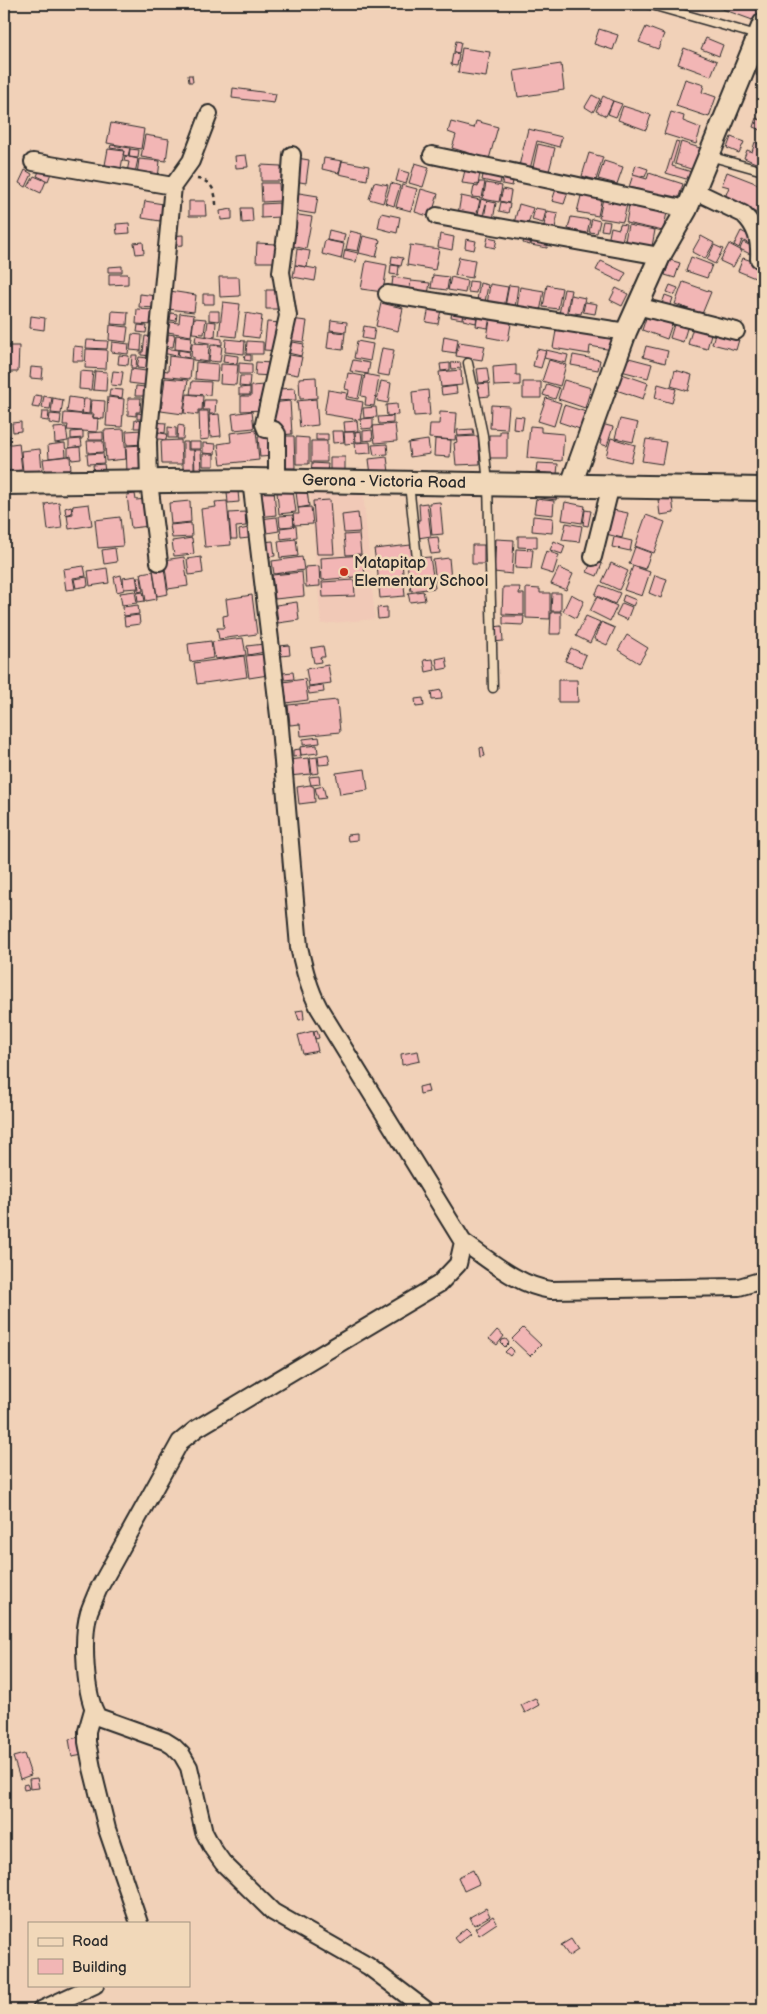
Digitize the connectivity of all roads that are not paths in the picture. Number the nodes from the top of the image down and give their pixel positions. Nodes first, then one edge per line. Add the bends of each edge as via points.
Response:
1 (648, 4) edge
2 (761, 30) edge
3 (209, 114) dead end
4 (292, 155) dead end
5 (432, 155) dead end
6 (710, 156) junction
7 (33, 162) dead end
8 (763, 171) edge
9 (174, 184) junction
10 (691, 200) junction
11 (437, 216) dead end
12 (660, 256) junction
13 (759, 259) dead end
14 (387, 294) dead end
15 (637, 306) junction
16 (736, 331) dead end
17 (626, 332) junction
18 (468, 363) dead end
19 (251, 480) junction
20 (277, 481) junction
21 (149, 482) junction
22 (409, 482) junction
23 (4, 483) edge
24 (488, 483) junction
25 (571, 485) junction
26 (611, 485) junction
27 (763, 489) edge
28 (594, 557) dead end
29 (417, 558) dead end
30 (159, 562) dead end
31 (492, 688) dead end
32 (463, 1242) junction
33 (763, 1280) edge
34 (93, 1710) junction
35 (139, 1922) edge
36 (94, 1986) edge
37 (41, 2010) edge
38 (426, 2010) edge

1 - 2 lane
2 - 6 street
3 - 9 street via 191,160
4 - 20 street via 281,272 288,316 264,426 276,434
5 - 10 street
6 - 8 lane
6 - 10 street
7 - 9 street
9 - 21 street via 150,408
10 - 12 street
10 - 13 street via 743,214 755,228
11 - 12 street
12 - 15 street
14 - 17 street
15 - 16 street
15 - 17 street
17 - 25 street
18 - 24 lane
19 - 20 main road, Gerona - Victoria Road
19 - 21 main road, Gerona - Victoria Road
19 - 32 street via 278,716 299,948 310,991
20 - 22 main road, Gerona - Victoria Road
21 - 23 main road, Gerona - Victoria Road
21 - 30 street
22 - 24 main road, Gerona - Victoria Road
22 - 29 lane
24 - 25 main road, Gerona - Victoria Road
24 - 31 lane
25 - 26 main road, Gerona - Victoria Road
26 - 27 main road, Gerona - Victoria Road
26 - 28 street
32 - 33 street via 526,1284 551,1290 739,1287
32 - 34 street via 458,1264 439,1284 196,1429 180,1442 89,1612 85,1638 88,1691
34 - 35 street via 87,1742 92,1768 107,1829
34 - 38 street via 108,1722 165,1741 182,1755 189,1768 204,1832 213,1849 272,1912 368,1966
36 - 37 street

